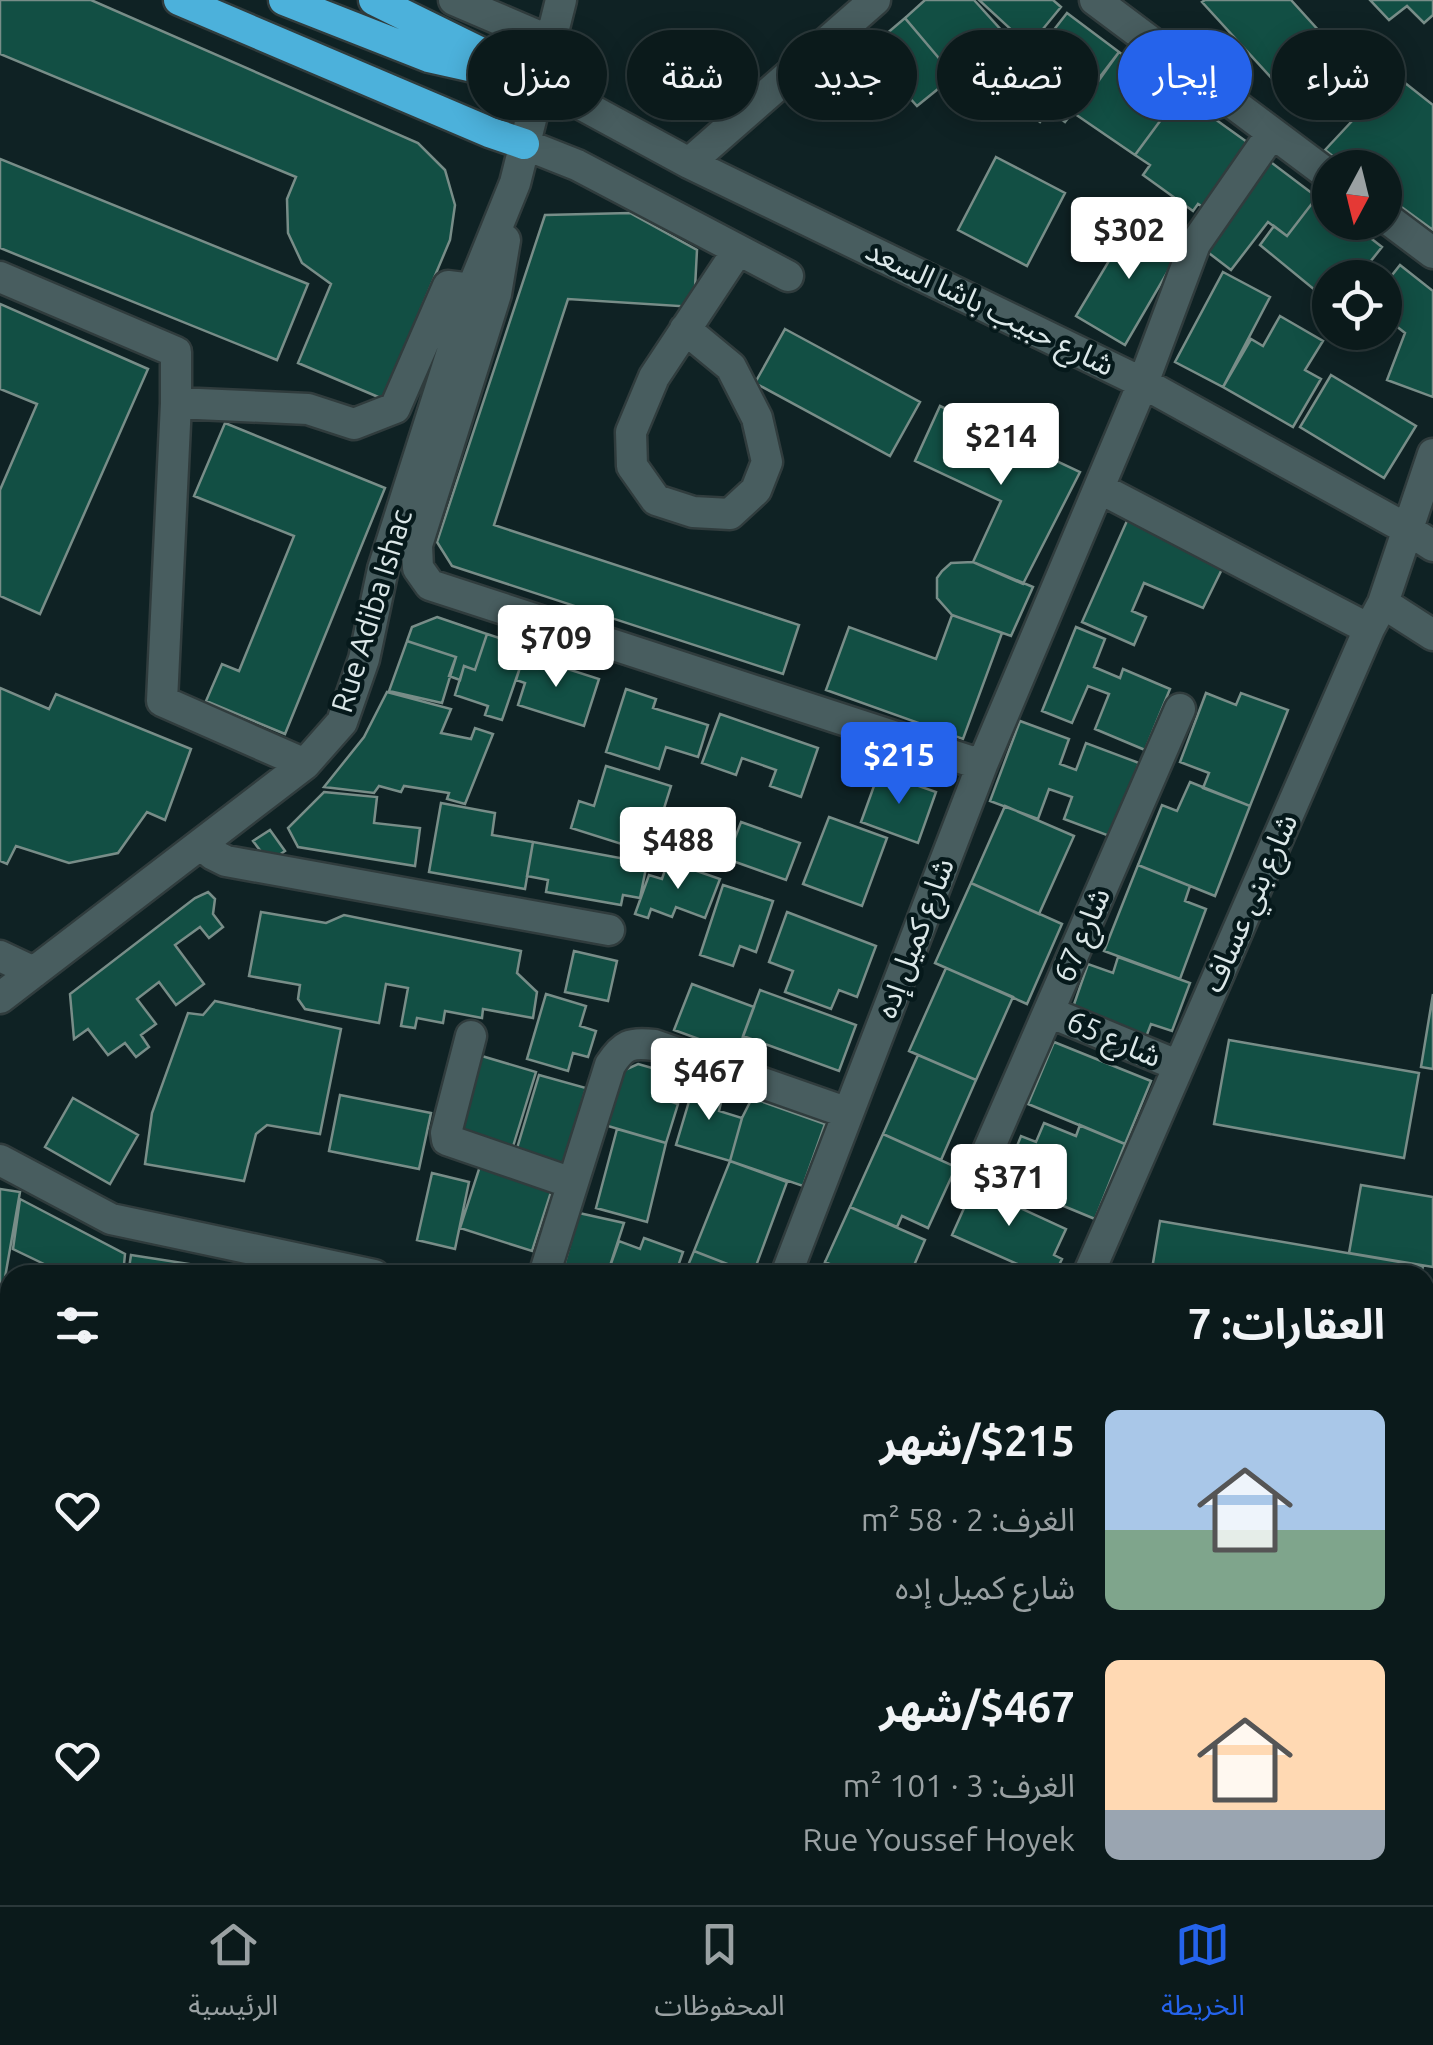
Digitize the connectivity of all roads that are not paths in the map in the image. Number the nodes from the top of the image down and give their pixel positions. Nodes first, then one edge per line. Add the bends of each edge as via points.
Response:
1 (180, 0) edge
2 (284, 0) edge
3 (374, 0) edge
4 (454, 0) edge
5 (561, 0) edge
6 (875, 0) edge
7 (1096, 0) edge
8 (524, 30) edge
9 (553, 30) edge
10 (468, 45) edge
11 (468, 66) edge
12 (607, 118) edge
13 (530, 120) edge
14 (1272, 133) junction
15 (524, 144) junction
16 (689, 162) junction
17 (1312, 163) edge
18 (515, 183) junction
19 (1402, 231) edge
20 (738, 250) junction
21 (1433, 254) edge
22 (788, 276) dead end
23 (0, 277) edge
24 (472, 289) junction
25 (685, 330) junction
26 (1143, 383) junction
27 (176, 403) junction
28 (1433, 454) edge
29 (1099, 488) junction
30 (1407, 529) junction
31 (1433, 546) edge
32 (1376, 616) junction
33 (1433, 635) edge
34 (1180, 709) dead end
35 (305, 764) junction
36 (982, 766) junction
37 (204, 843) junction
38 (609, 930) dead end
39 (0, 956) edge
40 (34, 972) junction
41 (0, 998) edge
42 (1048, 1012) junction
43 (472, 1036) dead end
44 (1179, 1066) junction
45 (848, 1112) junction
46 (0, 1160) edge
47 (984, 1160) dead end
48 (572, 1184) junction
49 (274, 1264) edge
50 (547, 1265) edge
51 (790, 1265) edge
52 (1092, 1265) edge

1 - 15 highway
2 - 11 highway
3 - 10 highway
4 - 8 street
5 - 9 street, Rue Adiba Ishac
6 - 16 street
7 - 14 street
12 - 16 street, شارع حبيب باشا السعد
13 - 15 street, Rue Adiba Ishac
14 - 17 street
14 - 26 street, شارع كميل إده via 1195,244
15 - 18 street, Rue Adiba Ishac
15 - 20 street
16 - 26 street, شارع حبيب باشا السعد
18 - 24 street, Rue Adiba Ishac
18 - 36 street via 496,294 417,545 418,568 430,585
19 - 21 street
20 - 22 street
20 - 25 street
23 - 27 street via 176,352
24 - 27 street via 448,286 395,408 354,424 308,409
24 - 35 street, Rue Adiba Ishac via 383,569 364,660 342,722
25 - 25 street via 731,367 757,418 767,462 756,490 730,514 656,500 632,466 630,432
26 - 29 street, شارع كميل إده
26 - 30 street, شارع حبيب باشا السعد
27 - 35 street via 162,701
28 - 30 street, شارع بني عساف
29 - 32 street
29 - 36 street, شارع كميل إده
30 - 31 street, شارع حبيب باشا السعد
30 - 32 street, شارع بني عساف
32 - 33 street
32 - 44 street, شارع بني عساف
34 - 42 street, شارع 67
35 - 37 street, Rue Adiba Ishac
36 - 45 street, شارع كميل إده
37 - 38 street via 226,861
37 - 40 street, Rue Adiba Ishac
39 - 40 street
40 - 41 street, Rue Adiba Ishac
42 - 44 street, شارع 65
42 - 47 street, شارع 67
43 - 48 street via 447,1140
44 - 52 street, شارع بني عساف
45 - 48 street via 654,1045 630,1045 610,1065
45 - 51 street, شارع كميل إده
46 - 49 street via 111,1219
48 - 50 street

